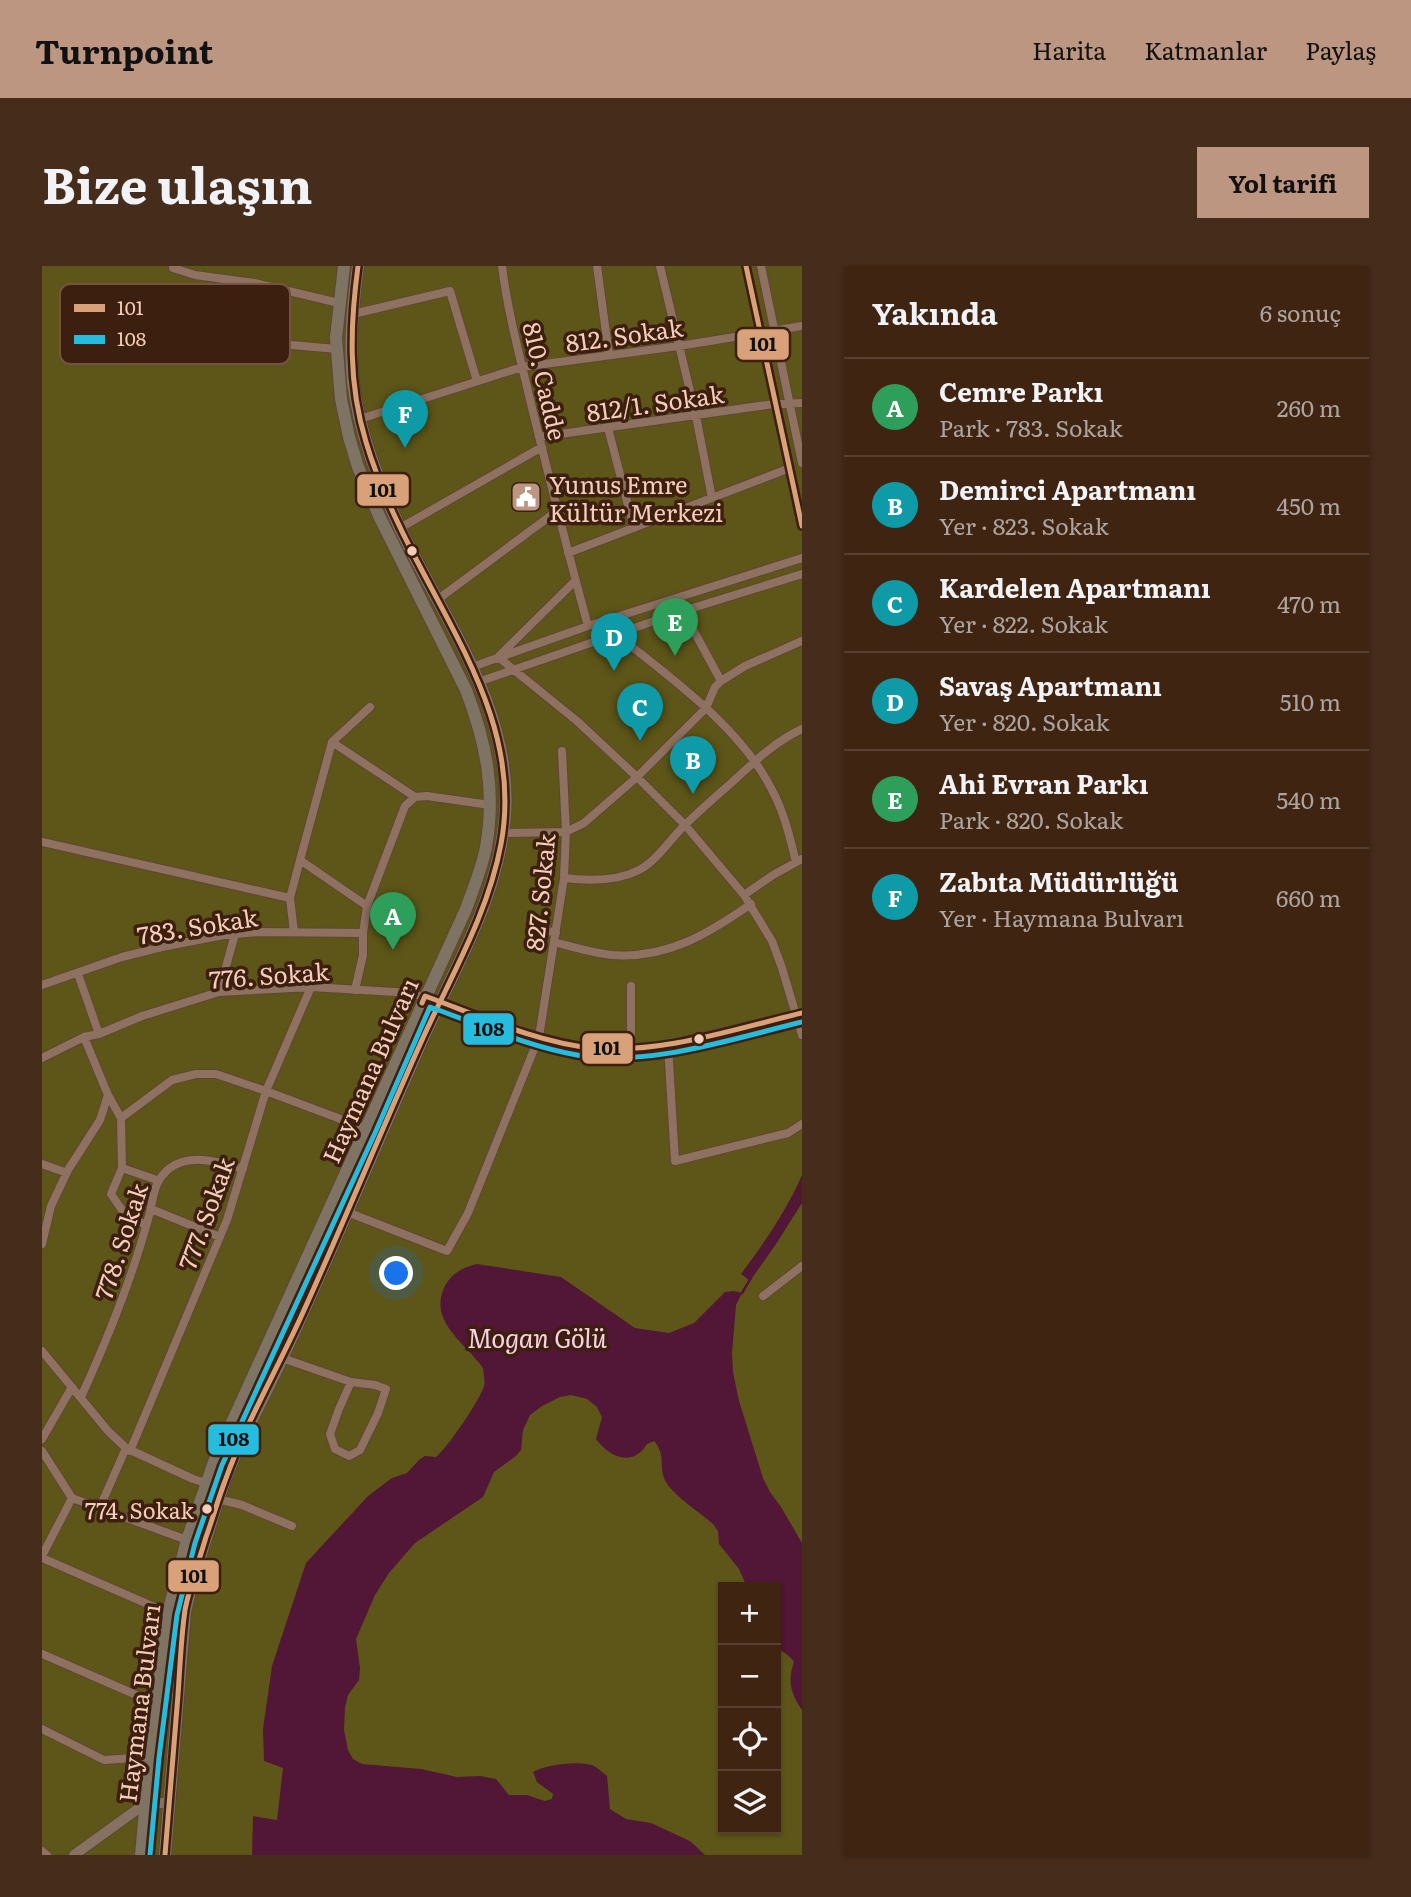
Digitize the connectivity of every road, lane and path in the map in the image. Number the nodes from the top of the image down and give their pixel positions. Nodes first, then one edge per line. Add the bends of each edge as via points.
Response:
1 (344, 266) edge
2 (358, 266) edge
3 (502, 266) edge
4 (597, 266) edge
5 (660, 266) edge
6 (746, 266) edge
7 (761, 266) edge
8 (171, 267) edge
9 (224, 279) junction
10 (224, 284) edge
11 (258, 284) edge
12 (290, 291) edge
13 (339, 303) junction
14 (353, 314) junction
15 (802, 326) edge
16 (774, 331) junction
17 (762, 332) junction
18 (290, 345) edge
19 (679, 346) junction
20 (337, 349) junction
21 (609, 355) junction
22 (522, 367) junction
23 (477, 381) junction
24 (802, 403) edge
25 (777, 404) junction
26 (790, 405) junction
27 (696, 415) junction
28 (360, 419) junction
29 (608, 428) junction
30 (539, 438) junction
31 (542, 447) junction
32 (802, 463) edge
33 (790, 468) junction
34 (712, 498) junction
35 (556, 511) junction
36 (802, 526) edge
37 (634, 527) junction
38 (400, 528) junction
39 (568, 552) junction
40 (802, 558) edge
41 (802, 574) edge
42 (575, 581) junction
43 (437, 600) junction
44 (683, 611) junction
45 (588, 626) junction
46 (615, 634) junction
47 (802, 641) edge
48 (498, 657) junction
49 (472, 667) junction
50 (512, 669) junction
51 (721, 681) junction
52 (478, 682) junction
53 (370, 707) dead end
54 (706, 708) junction
55 (802, 729) edge
56 (332, 742) junction
57 (562, 751) dead end
58 (755, 761) junction
59 (637, 777) junction
60 (415, 797) junction
61 (490, 805) junction
62 (685, 825) junction
63 (566, 831) junction
64 (503, 833) junction
65 (42, 842) edge
66 (300, 860) junction
67 (799, 861) edge
68 (564, 878) junction
69 (744, 895) junction
70 (290, 898) junction
71 (751, 904) junction
72 (367, 906) junction
73 (530, 926) dead end
74 (294, 932) junction
75 (363, 933) junction
76 (235, 934) junction
77 (555, 938) junction
78 (78, 974) junction
79 (42, 985) edge
80 (631, 986) dead end
81 (311, 987) junction
82 (355, 990) junction
83 (219, 992) junction
84 (425, 996) junction
85 (441, 1003) junction
86 (799, 1014) edge
87 (99, 1034) junction
88 (802, 1035) edge
89 (84, 1037) junction
90 (539, 1037) junction
91 (668, 1045) junction
92 (631, 1049) junction
93 (42, 1058) edge
94 (266, 1091) junction
95 (108, 1095) junction
96 (121, 1118) junction
97 (798, 1126) edge
98 (367, 1129) junction
99 (42, 1164) edge
100 (122, 1168) junction
101 (243, 1169) junction
102 (67, 1173) junction
103 (157, 1180) junction
104 (151, 1209) junction
105 (347, 1212) junction
106 (146, 1226) junction
107 (220, 1237) junction
108 (42, 1244) edge
109 (802, 1266) edge
110 (763, 1296) dead end
111 (42, 1351) edge
112 (282, 1358) junction
113 (351, 1382) junction
114 (72, 1387) junction
115 (80, 1397) junction
116 (42, 1439) edge
117 (128, 1450) junction
118 (42, 1451) edge
119 (206, 1483) junction
120 (72, 1498) junction
121 (218, 1499) junction
122 (100, 1507) junction
123 (292, 1526) dead end
124 (187, 1541) junction
125 (42, 1557) edge
126 (168, 1613) junction
127 (42, 1654) edge
128 (157, 1704) junction
129 (42, 1729) edge
130 (150, 1757) junction
131 (146, 1803) junction
132 (169, 1803) junction
133 (42, 1851) edge
134 (47, 1855) edge
135 (74, 1855) edge
136 (141, 1855) edge
137 (166, 1855) edge

1 - 13 highway, Haymana Bulvarı
2 - 14 highway, Haymana Bulvarı
3 - 22 street, 810. Cadde
4 - 21 street
5 - 19 street
6 - 17 street
7 - 16 street
8 - 9 street
9 - 10 street
9 - 11 street
12 - 13 street
13 - 20 highway, Haymana Bulvarı
14 - 23 street via 450,291
14 - 28 highway, Haymana Bulvarı via 353,377
15 - 16 street, 812. Sokak
16 - 17 street, 812. Sokak
16 - 26 street
17 - 19 street, 812. Sokak
17 - 25 street
18 - 20 street
19 - 21 street, 812. Sokak
19 - 27 street
20 - 61 highway, Haymana Bulvarı via 341,399 358,467 466,690 484,746
21 - 22 street, 812. Sokak
22 - 23 street, 812. Sokak
22 - 30 street, 810. Cadde
23 - 28 street, 812. Sokak
24 - 26 street, 812/1. Sokak
25 - 26 street, 812/1. Sokak
25 - 27 street, 812/1. Sokak
25 - 33 street
26 - 32 street
27 - 29 street, 812/1. Sokak
27 - 34 street
28 - 38 highway, Haymana Bulvarı
29 - 30 street, 812/1. Sokak
29 - 37 street
30 - 31 street, 810. Cadde
31 - 35 street, 810. Cadde
31 - 38 street
33 - 34 street
33 - 36 street
34 - 37 street
35 - 39 street, 810. Cadde
35 - 43 street
37 - 39 street
38 - 43 highway, Haymana Bulvarı
39 - 42 street, 810. Cadde
40 - 45 street
41 - 44 street
42 - 45 street, 810. Cadde
42 - 48 street
43 - 49 highway, Haymana Bulvarı
44 - 46 street
44 - 51 street
45 - 48 street
46 - 50 street
46 - 54 street
47 - 51 street
48 - 49 street
48 - 50 street
49 - 52 highway, Haymana Bulvarı
50 - 52 street
50 - 59 street
51 - 54 street
52 - 64 highway, Haymana Bulvarı via 501,754 506,801
53 - 56 street
54 - 58 street
54 - 59 street
55 - 58 street
56 - 60 street
56 - 66 street
57 - 63 street, 827. Sokak
58 - 62 street
58 - 67 street via 776,797
59 - 62 street
59 - 63 street via 592,817
60 - 61 street
60 - 72 street via 405,806
61 - 84 highway, Haymana Bulvarı via 485,848 466,909
62 - 68 street via 636,872 611,879
62 - 69 street
63 - 64 street
63 - 68 street, 827. Sokak
64 - 85 highway, Haymana Bulvarı via 486,898
65 - 70 street
66 - 70 street
66 - 72 street
67 - 69 street
68 - 77 street, 827. Sokak
69 - 71 street
70 - 74 street
71 - 77 street via 704,934 646,953 598,953
71 - 86 street via 772,941
72 - 75 street
73 - 77 street
74 - 75 street, 783. Sokak
74 - 76 street, 783. Sokak
75 - 82 street
76 - 78 street, 783. Sokak via 122,957
76 - 83 street
77 - 90 street, 827. Sokak
78 - 79 street, 783. Sokak
78 - 87 street
80 - 92 street
81 - 82 street, 776. Sokak
81 - 83 street, 776. Sokak
81 - 94 street, 777. Sokak
82 - 84 street, 776. Sokak
83 - 87 street, 776. Sokak
84 - 85 street, 776. Sokak
84 - 98 highway, Haymana Bulvarı
85 - 90 street, 776. Sokak
85 - 105 highway, Haymana Bulvarı
86 - 88 street
86 - 91 street, 776. Sokak
87 - 89 street, 776. Sokak
89 - 93 street, 776. Sokak
89 - 95 street
90 - 92 street, 776. Sokak via 578,1046
90 - 105 street, 827. Sokak via 468,1213 447,1251
91 - 92 street, 776. Sokak
91 - 97 street via 675,1161 788,1133
94 - 96 street via 216,1074 195,1074 172,1080
94 - 98 street
94 - 101 street, 777. Sokak
95 - 96 street
95 - 102 street via 100,1120
96 - 100 street
98 - 119 highway, Haymana Bulvarı
99 - 102 street
100 - 103 street
100 - 106 street via 111,1194 122,1210
101 - 103 street, 778. Sokak via 214,1160 190,1160
101 - 107 street, 777. Sokak
102 - 108 street via 51,1206
103 - 104 street, 778. Sokak
104 - 106 street, 778. Sokak
104 - 107 street
105 - 112 highway, Haymana Bulvarı
106 - 115 street, 778. Sokak via 107,1341
107 - 117 street, 777. Sokak
109 - 110 street
111 - 114 street
112 - 113 street
112 - 121 highway, Haymana Bulvarı
113 - 113 street via 386,1389 360,1451 349,1456 335,1449 330,1434
114 - 115 street
114 - 116 street
115 - 117 street
117 - 119 street
117 - 122 street, 777. Sokak
118 - 120 street
119 - 124 highway, Haymana Bulvarı
120 - 122 street
120 - 125 street
121 - 123 street
121 - 132 highway, Haymana Bulvarı via 184,1612
122 - 124 street
124 - 126 highway, Haymana Bulvarı
125 - 126 street
126 - 128 highway, Haymana Bulvarı
127 - 128 street
128 - 130 highway, Haymana Bulvarı
129 - 130 street via 104,1760
130 - 131 highway, Haymana Bulvarı
131 - 132 main road
131 - 135 main road
131 - 136 highway, Haymana Bulvarı
132 - 137 highway, Haymana Bulvarı
133 - 134 street

